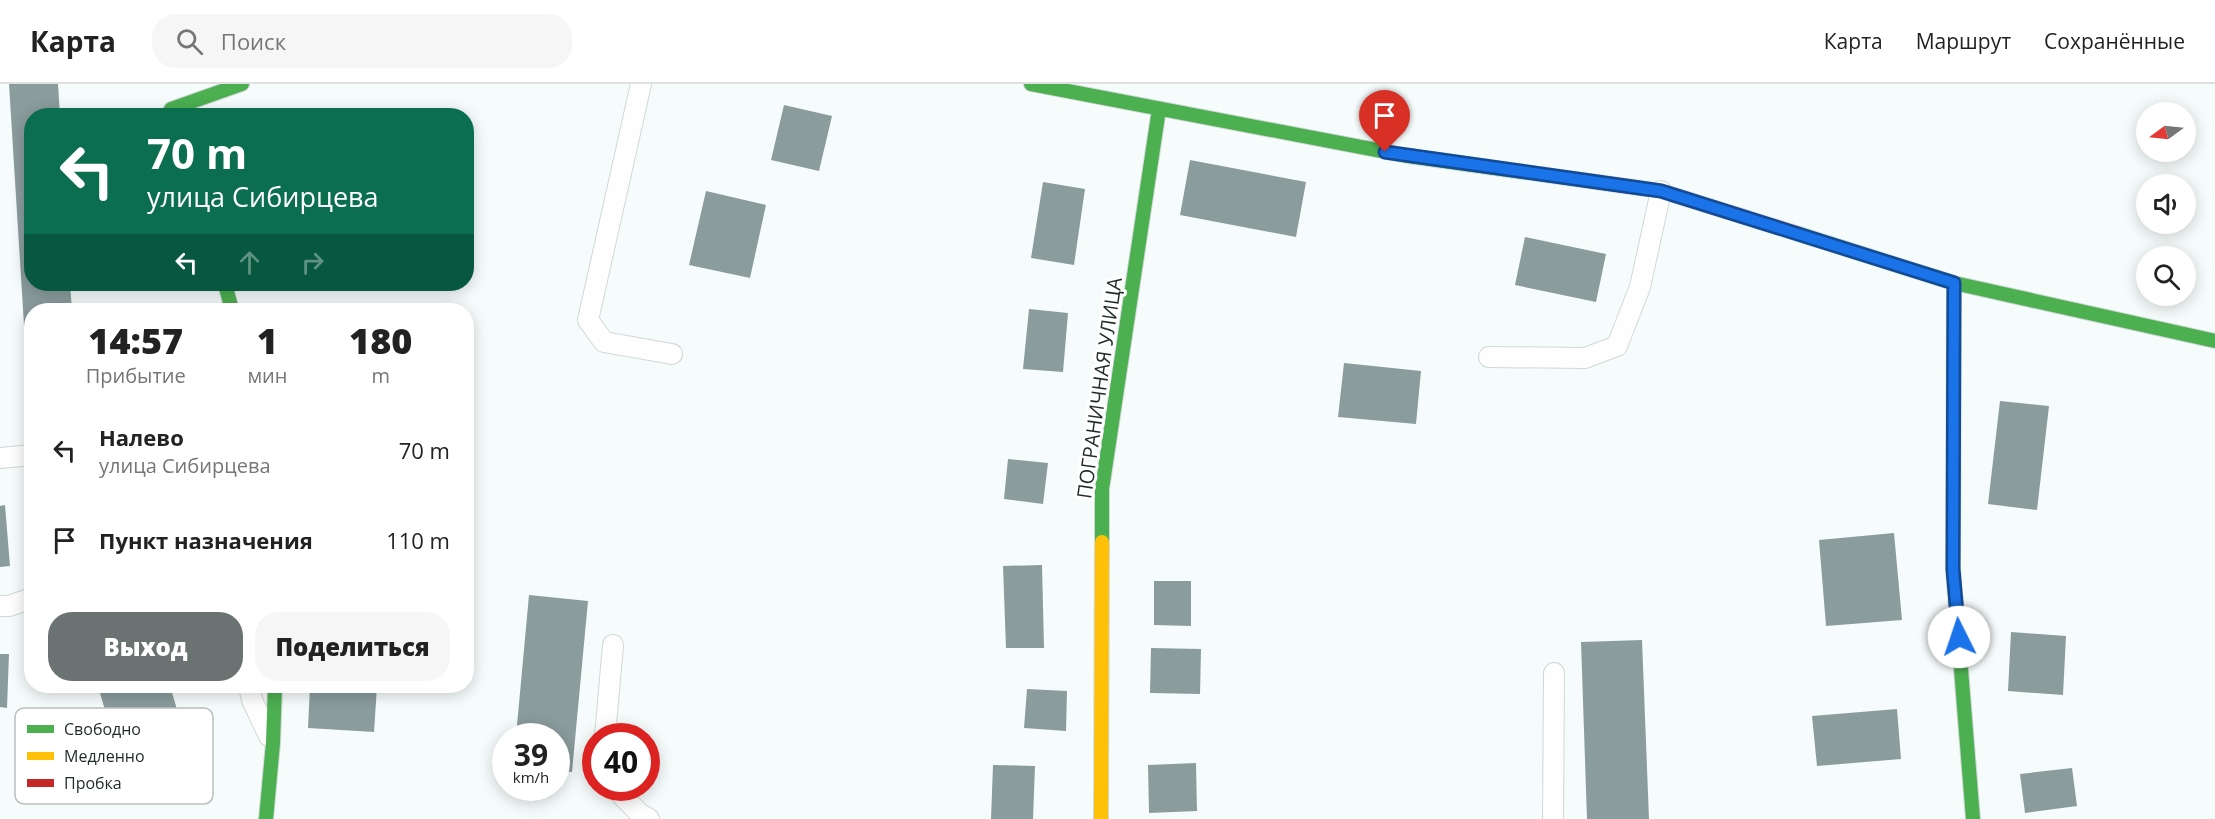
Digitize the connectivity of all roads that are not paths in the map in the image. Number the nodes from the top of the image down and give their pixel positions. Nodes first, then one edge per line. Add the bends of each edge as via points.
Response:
1 (242, 84) edge
2 (641, 84) edge
3 (1031, 84) edge
4 (166, 92) dead end
5 (171, 108) edge
6 (182, 108) edge
7 (1159, 109) junction
8 (1661, 191) junction
9 (1954, 283) junction
10 (2215, 341) edge
11 (672, 354) dead end
12 (1489, 357) dead end
13 (24, 456) edge
14 (0, 458) edge
15 (24, 601) edge
16 (0, 606) edge
17 (613, 645) dead end
18 (1554, 673) dead end
19 (250, 693) edge
20 (275, 693) edge
21 (606, 723) edge
22 (273, 743) junction
23 (627, 801) edge
24 (266, 819) edge
25 (649, 819) edge
26 (1101, 819) edge
27 (1553, 819) edge
28 (1973, 819) edge

1 - 6 street
2 - 11 lane via 588,320 604,342
3 - 7 street
4 - 5 street
7 - 8 street via 1408,156
7 - 26 street, ПОГРАНИЧНАЯ УЛИЦА via 1102,489
8 - 9 street
8 - 12 lane via 1640,287 1617,346 1585,358
9 - 10 street
9 - 28 street via 1953,569
13 - 14 lane
15 - 16 lane
17 - 21 lane
18 - 27 lane
19 - 22 lane
20 - 22 street
22 - 24 street
23 - 25 lane

